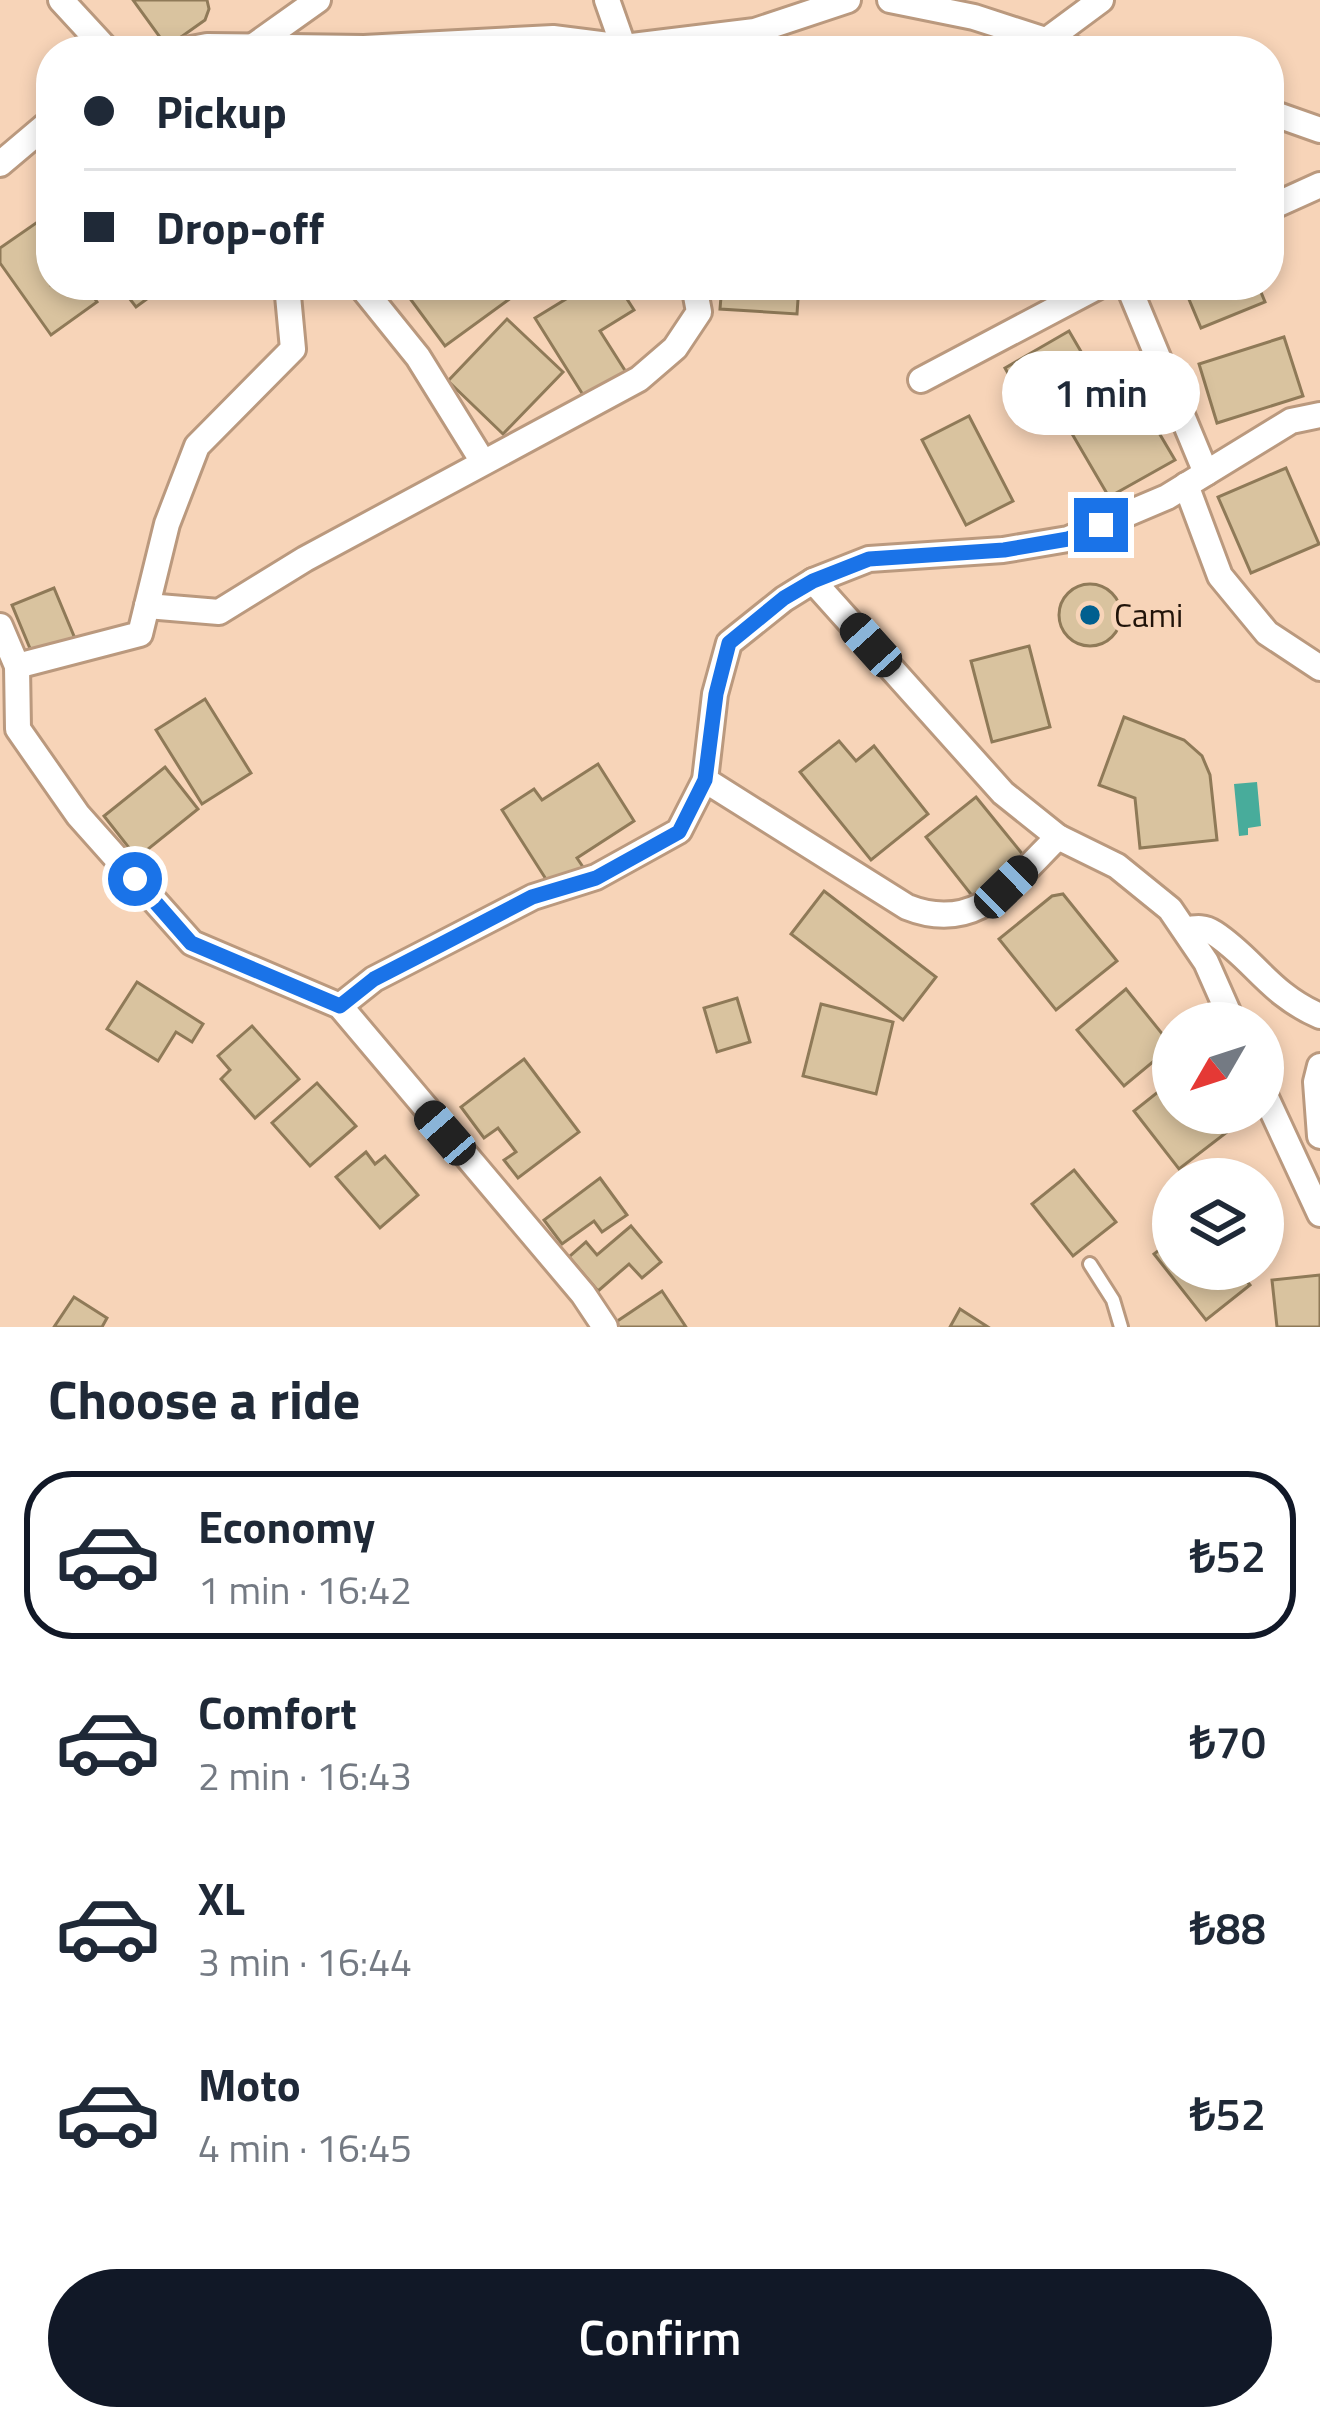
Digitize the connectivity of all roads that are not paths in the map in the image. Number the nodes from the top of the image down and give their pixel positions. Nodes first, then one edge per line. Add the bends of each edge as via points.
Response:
1 (61, 0) edge
2 (318, 0) edge
3 (607, 0) edge
4 (848, 0) edge
5 (890, 0) edge
6 (1101, 0) edge
7 (94, 36) edge
8 (266, 36) edge
9 (619, 36) edge
10 (724, 36) edge
11 (1034, 36) edge
12 (1052, 36) edge
13 (1284, 117) edge
14 (1320, 130) edge
15 (36, 134) edge
16 (0, 164) edge
17 (1320, 185) edge
18 (1284, 201) edge
19 (288, 300) edge
20 (372, 300) edge
21 (697, 300) edge
22 (1072, 300) edge
23 (1133, 300) edge
24 (921, 380) dead end
25 (1320, 415) edge
26 (483, 461) junction
27 (1196, 479) junction
28 (813, 581) junction
29 (147, 606) junction
30 (0, 626) edge
31 (16, 666) junction
32 (1320, 668) edge
33 (9, 702) edge
34 (705, 780) junction
35 (1058, 837) junction
36 (1186, 930) junction
37 (1224, 1002) edge
38 (340, 1006) junction
39 (1320, 1016) edge
40 (1320, 1066) edge
41 (1283, 1134) edge
42 (1320, 1136) edge
43 (1320, 1214) edge
44 (1090, 1264) dead end
45 (605, 1327) edge
46 (1121, 1327) edge

1 - 7 street
2 - 8 street
3 - 9 street
4 - 10 street
5 - 11 street
6 - 12 street
13 - 14 street
15 - 16 street
17 - 18 street
19 - 29 street via 293,349 197,446
20 - 26 street
21 - 26 street via 699,312 675,348 639,380
22 - 24 street
23 - 27 street
25 - 27 street via 1291,421
26 - 29 street via 219,612
27 - 28 street via 1068,539 869,559
27 - 32 street via 1220,576 1267,633
28 - 34 street via 729,643
28 - 35 street via 1003,793
29 - 31 street via 140,634
30 - 31 street
31 - 33 street
33 - 38 street via 18,728 79,815 191,943
34 - 35 street via 932,917 981,906
34 - 38 street via 679,832 596,878 532,897 374,979
35 - 36 street via 1118,866
36 - 37 street
36 - 39 street via 1213,932 1271,987
38 - 45 street
40 - 42 street
41 - 43 street
44 - 46 lane

